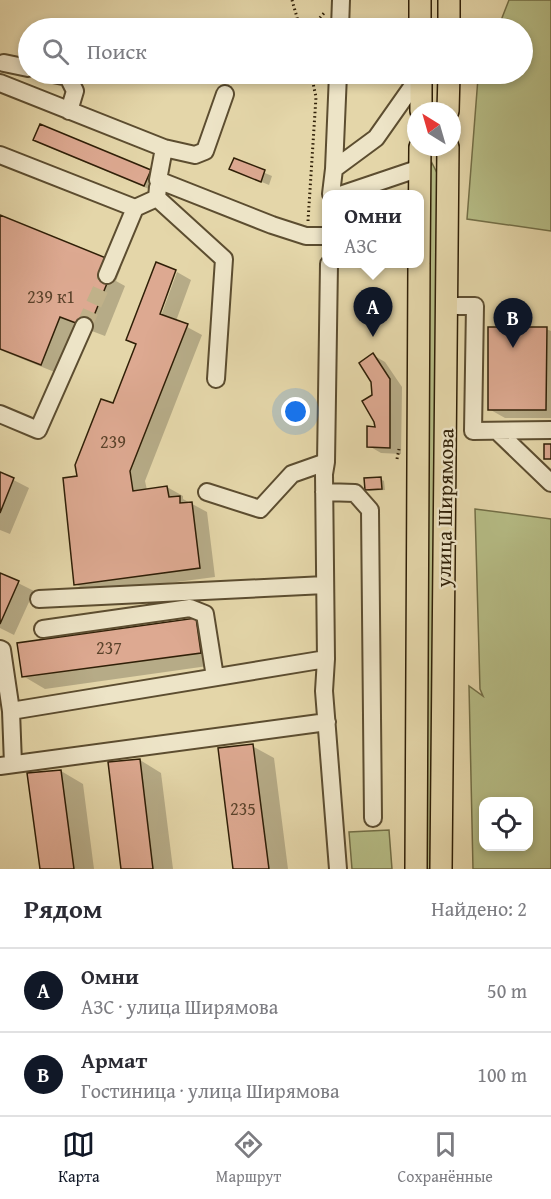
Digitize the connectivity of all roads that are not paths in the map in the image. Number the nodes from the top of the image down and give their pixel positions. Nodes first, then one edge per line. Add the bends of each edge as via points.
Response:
1 (420, 0) edge
2 (449, 0) edge
3 (420, 18) edge
4 (449, 18) edge
5 (4, 63) dead end
6 (18, 66) edge
7 (0, 83) edge
8 (72, 84) edge
9 (338, 84) edge
10 (414, 84) edge
11 (421, 84) edge
12 (449, 84) edge
13 (225, 94) dead end
14 (421, 102) edge
15 (448, 102) edge
16 (69, 111) junction
17 (164, 148) junction
18 (0, 154) edge
19 (448, 156) edge
20 (420, 157) edge
21 (334, 169) junction
22 (158, 180) junction
23 (332, 190) edge
24 (354, 190) edge
25 (420, 190) edge
26 (157, 198) junction
27 (135, 208) junction
28 (322, 236) edge
29 (329, 268) edge
30 (420, 268) edge
31 (107, 274) tunnel mouth
32 (447, 306) junction
33 (84, 326) tunnel mouth
34 (216, 379) dead end
35 (0, 414) edge
36 (551, 430) edge
37 (497, 431) junction
38 (326, 462) junction
39 (551, 483) edge
40 (207, 492) dead end
41 (324, 492) junction
42 (325, 585) junction
43 (39, 599) dead end
44 (44, 629) dead end
45 (0, 649) edge
46 (326, 658) junction
47 (215, 677) junction
48 (11, 711) junction
49 (327, 722) junction
50 (6, 765) edge
51 (373, 818) dead end
52 (338, 869) edge
53 (416, 869) edge
54 (441, 869) edge

1 - 3 main road
2 - 4 main road
5 - 6 street
7 - 16 street
8 - 16 street via 75,91
9 - 21 street
10 - 21 street via 376,138
11 - 14 main road
12 - 15 main road
13 - 17 street via 205,151 195,155
16 - 17 street
17 - 22 street
18 - 27 street
19 - 32 main road, улица Ширямова
20 - 24 street
20 - 25 main road, улица Ширямова
21 - 23 street
22 - 26 street
22 - 28 street via 272,225 306,236
26 - 27 street
26 - 34 street via 224,259
27 - 31 street
29 - 38 street
30 - 53 main road, улица Ширямова
32 - 37 street via 475,306 473,431
32 - 54 main road, улица Ширямова
33 - 35 street via 38,430
36 - 37 street
37 - 39 street
38 - 40 street via 292,474 260,509
38 - 41 street
41 - 42 street
41 - 51 street via 355,493 370,510
42 - 43 street
42 - 46 street
44 - 47 street via 190,608 204,614
45 - 48 street
46 - 47 street
46 - 49 street
47 - 48 street
48 - 50 street
49 - 50 street
49 - 52 street

